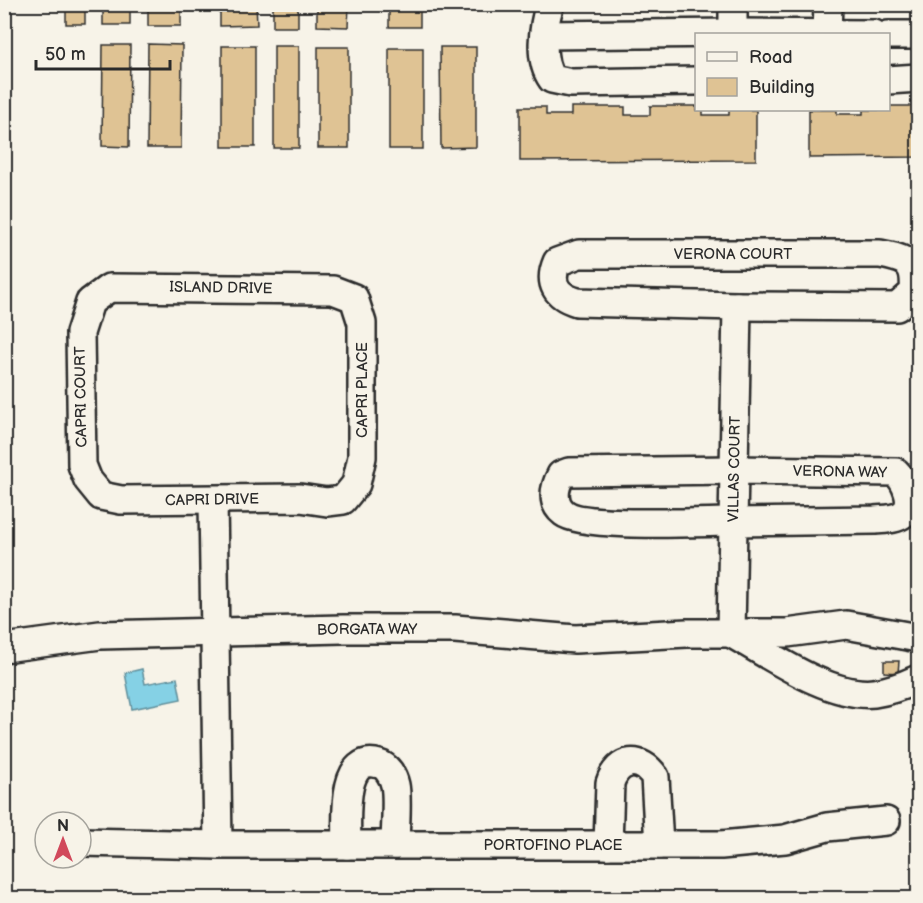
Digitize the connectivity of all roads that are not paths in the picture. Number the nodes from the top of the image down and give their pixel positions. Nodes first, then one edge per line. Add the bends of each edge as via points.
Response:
1 (550, 4) edge
2 (731, 4) edge
3 (828, 4) edge
4 (734, 33) edge
5 (827, 33) edge
6 (695, 34) edge
7 (544, 35) junction
8 (890, 35) edge
9 (918, 35) edge
10 (918, 78) edge
11 (890, 80) edge
12 (695, 81) edge
13 (109, 288) joint
14 (333, 290) joint
15 (737, 306) junction
16 (734, 470) junction
17 (88, 480) joint
18 (213, 500) junction
19 (344, 500) joint
20 (733, 522) junction
21 (214, 633) junction
22 (731, 633) junction
23 (918, 638) edge
24 (4, 648) edge
25 (918, 679) edge
26 (886, 820) dead end
27 (93, 842) edge
28 (218, 845) junction
29 (347, 845) junction
30 (395, 845) junction
31 (608, 845) junction
32 (659, 845) junction

1 - 7 street
2 - 4 street
3 - 5 street
6 - 7 street
7 - 12 street via 544,58 552,79 572,83
8 - 9 street
10 - 11 street
13 - 14 street, ISLAND DRIVE
13 - 17 street, CAPRI COURT via 90,302 80,333 82,465
14 - 19 street, CAPRI PLACE via 354,298 362,323 362,457 356,484
15 - 15 street, VERONA COURT via 897,307 914,292 915,276 905,260 880,254 579,254 556,262 554,268 556,290 577,302
15 - 16 street, VILLAS COURT
16 - 20 street, VILLAS COURT
16 - 20 street, VERONA WAY via 896,472 905,480 909,502 907,510 895,518
16 - 20 street, VERONA WAY via 569,472 561,475 554,495 562,512 573,518 624,523
17 - 18 street, CAPRI DRIVE via 101,496 121,500
18 - 19 street, CAPRI DRIVE
18 - 21 street
20 - 22 street, VILLAS COURT
21 - 22 street, BORGATA WAY via 455,629 575,639
21 - 24 street, BORGATA WAY via 100,635
21 - 28 street
22 - 23 street, BORGATA WAY via 787,633 846,625
22 - 25 street, BORGATA WAY via 811,679 846,692 874,693
26 - 32 street, PORTOFINO PLACE via 827,827 786,839
27 - 28 street, PORTOFINO PLACE
28 - 29 street, PORTOFINO PLACE
29 - 30 street, PORTOFINO PLACE
29 - 30 street via 349,789 353,772 365,763 378,763 388,769 395,785
30 - 31 street, PORTOFINO PLACE
31 - 32 street, PORTOFINO PLACE
31 - 32 street via 613,773 625,763 639,762 655,777

